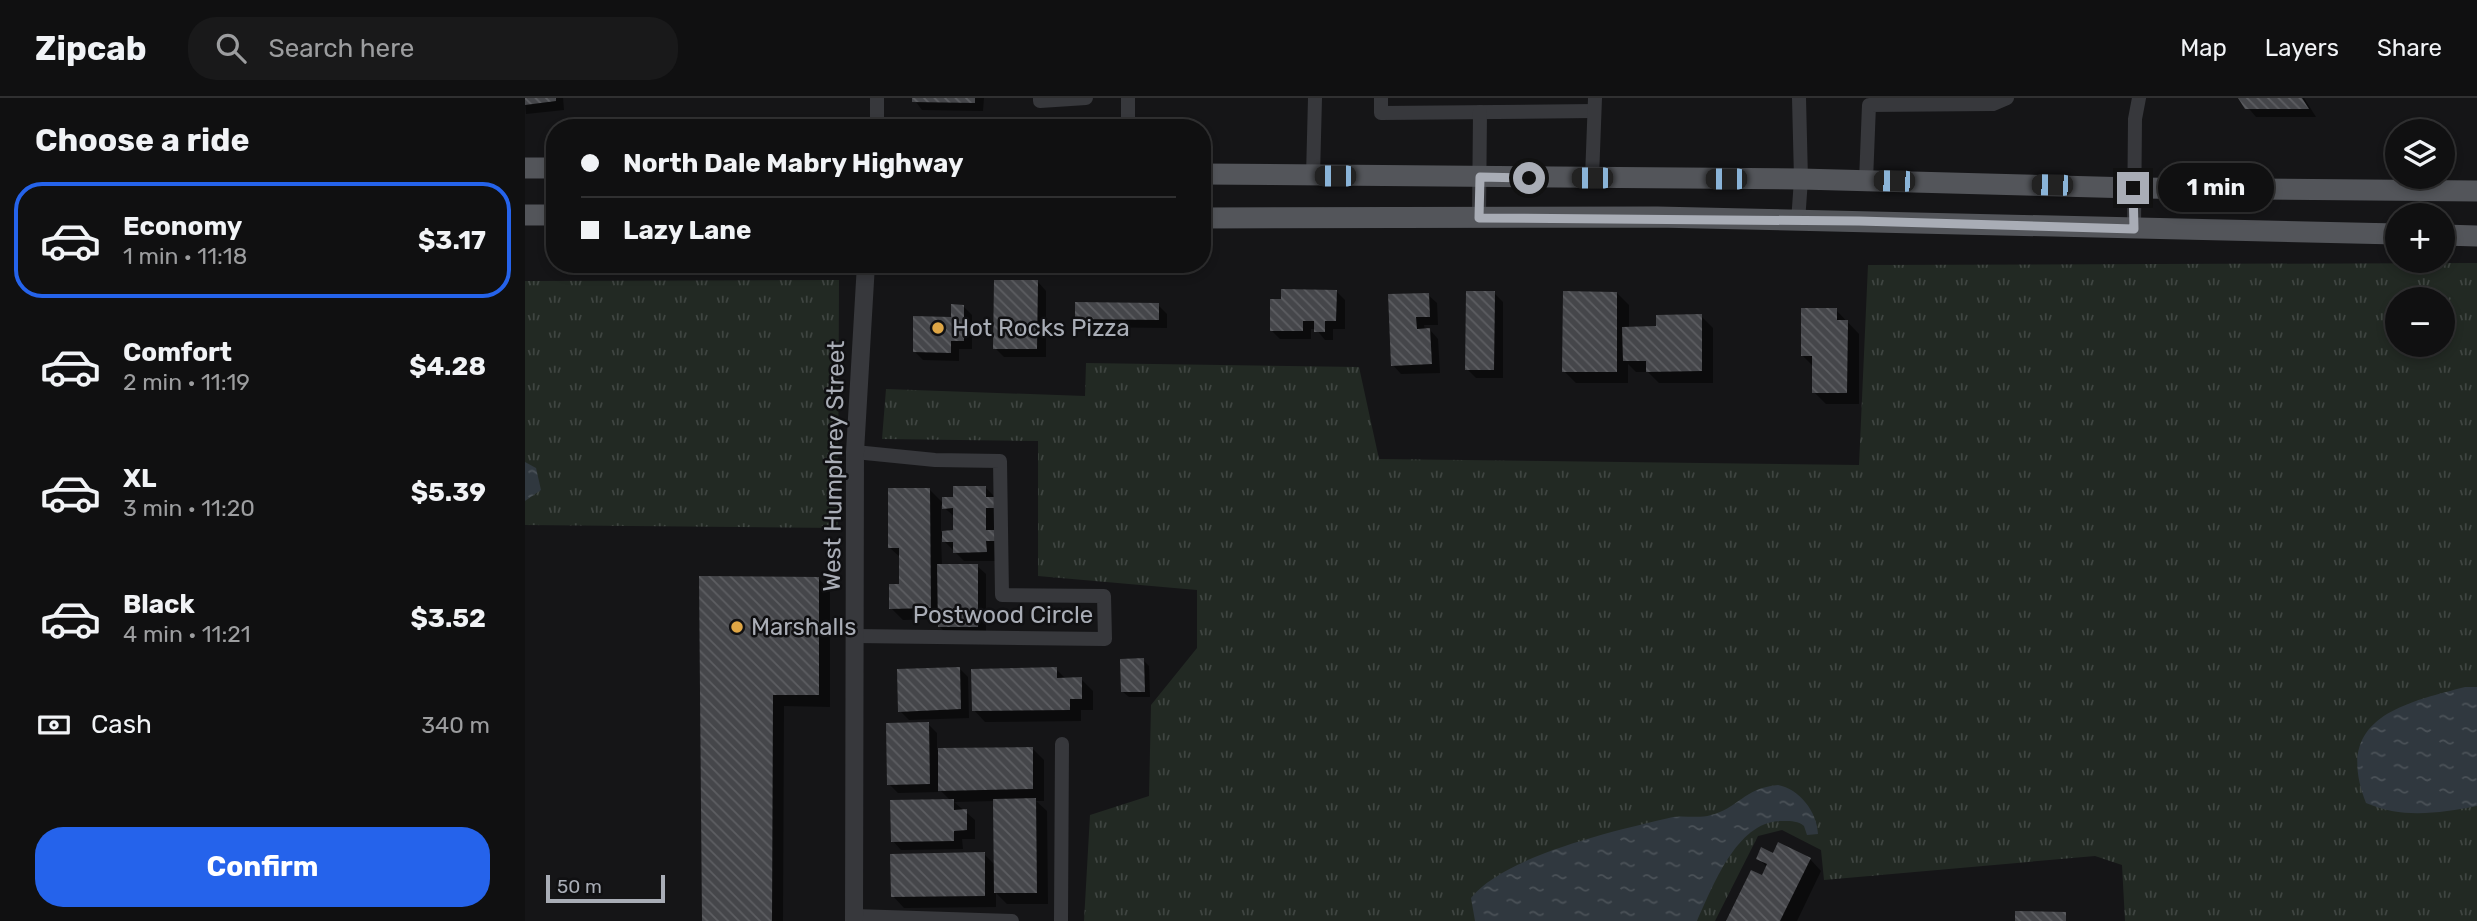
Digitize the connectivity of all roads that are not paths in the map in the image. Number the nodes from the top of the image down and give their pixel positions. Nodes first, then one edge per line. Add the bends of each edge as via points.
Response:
1 (877, 98) edge
2 (1040, 98) edge
3 (1086, 98) edge
4 (1128, 98) edge
5 (1315, 98) edge
6 (1381, 98) edge
7 (1799, 98) edge
8 (2007, 98) edge
9 (2139, 98) edge
10 (1594, 105) edge
11 (1480, 112) junction
12 (877, 119) edge
13 (1128, 119) edge
14 (525, 168) edge
15 (546, 168) edge
16 (1211, 174) edge
17 (1313, 176) junction
18 (1480, 177) junction
19 (1592, 178) junction
20 (1801, 179) junction
21 (1866, 181) junction
22 (2133, 188) junction
23 (2477, 191) edge
24 (525, 215) edge
25 (546, 215) edge
26 (1211, 218) edge
27 (1479, 218) junction
28 (1798, 222) junction
29 (2134, 229) junction
30 (2385, 234) edge
31 (2455, 235) edge
32 (2477, 236) edge
33 (865, 273) edge
34 (855, 452) junction
35 (855, 636) junction
36 (1062, 744) dead end
37 (854, 918) edge
38 (1012, 921) edge
39 (1061, 921) edge

1 - 12 street
2 - 3 street
4 - 13 street
5 - 17 street
6 - 11 street via 1381,113
7 - 20 street
8 - 21 street via 1993,104 1869,105
9 - 22 street
10 - 11 street
10 - 19 street
11 - 18 street
14 - 15 main road
16 - 17 main road
17 - 18 main road
18 - 19 main road
18 - 27 street
19 - 20 main road
20 - 21 main road
20 - 28 street
21 - 22 main road
22 - 23 main road
22 - 29 street
24 - 25 main road
26 - 27 main road
27 - 28 main road
28 - 29 main road
29 - 30 main road
31 - 32 main road
33 - 34 street, West Humphrey Street
34 - 35 street, West Humphrey Street
34 - 35 street, Postwood Circle via 935,460 1000,460 1002,595 1104,596 1105,639
35 - 37 street, West Humphrey Street
36 - 39 street
37 - 38 street

